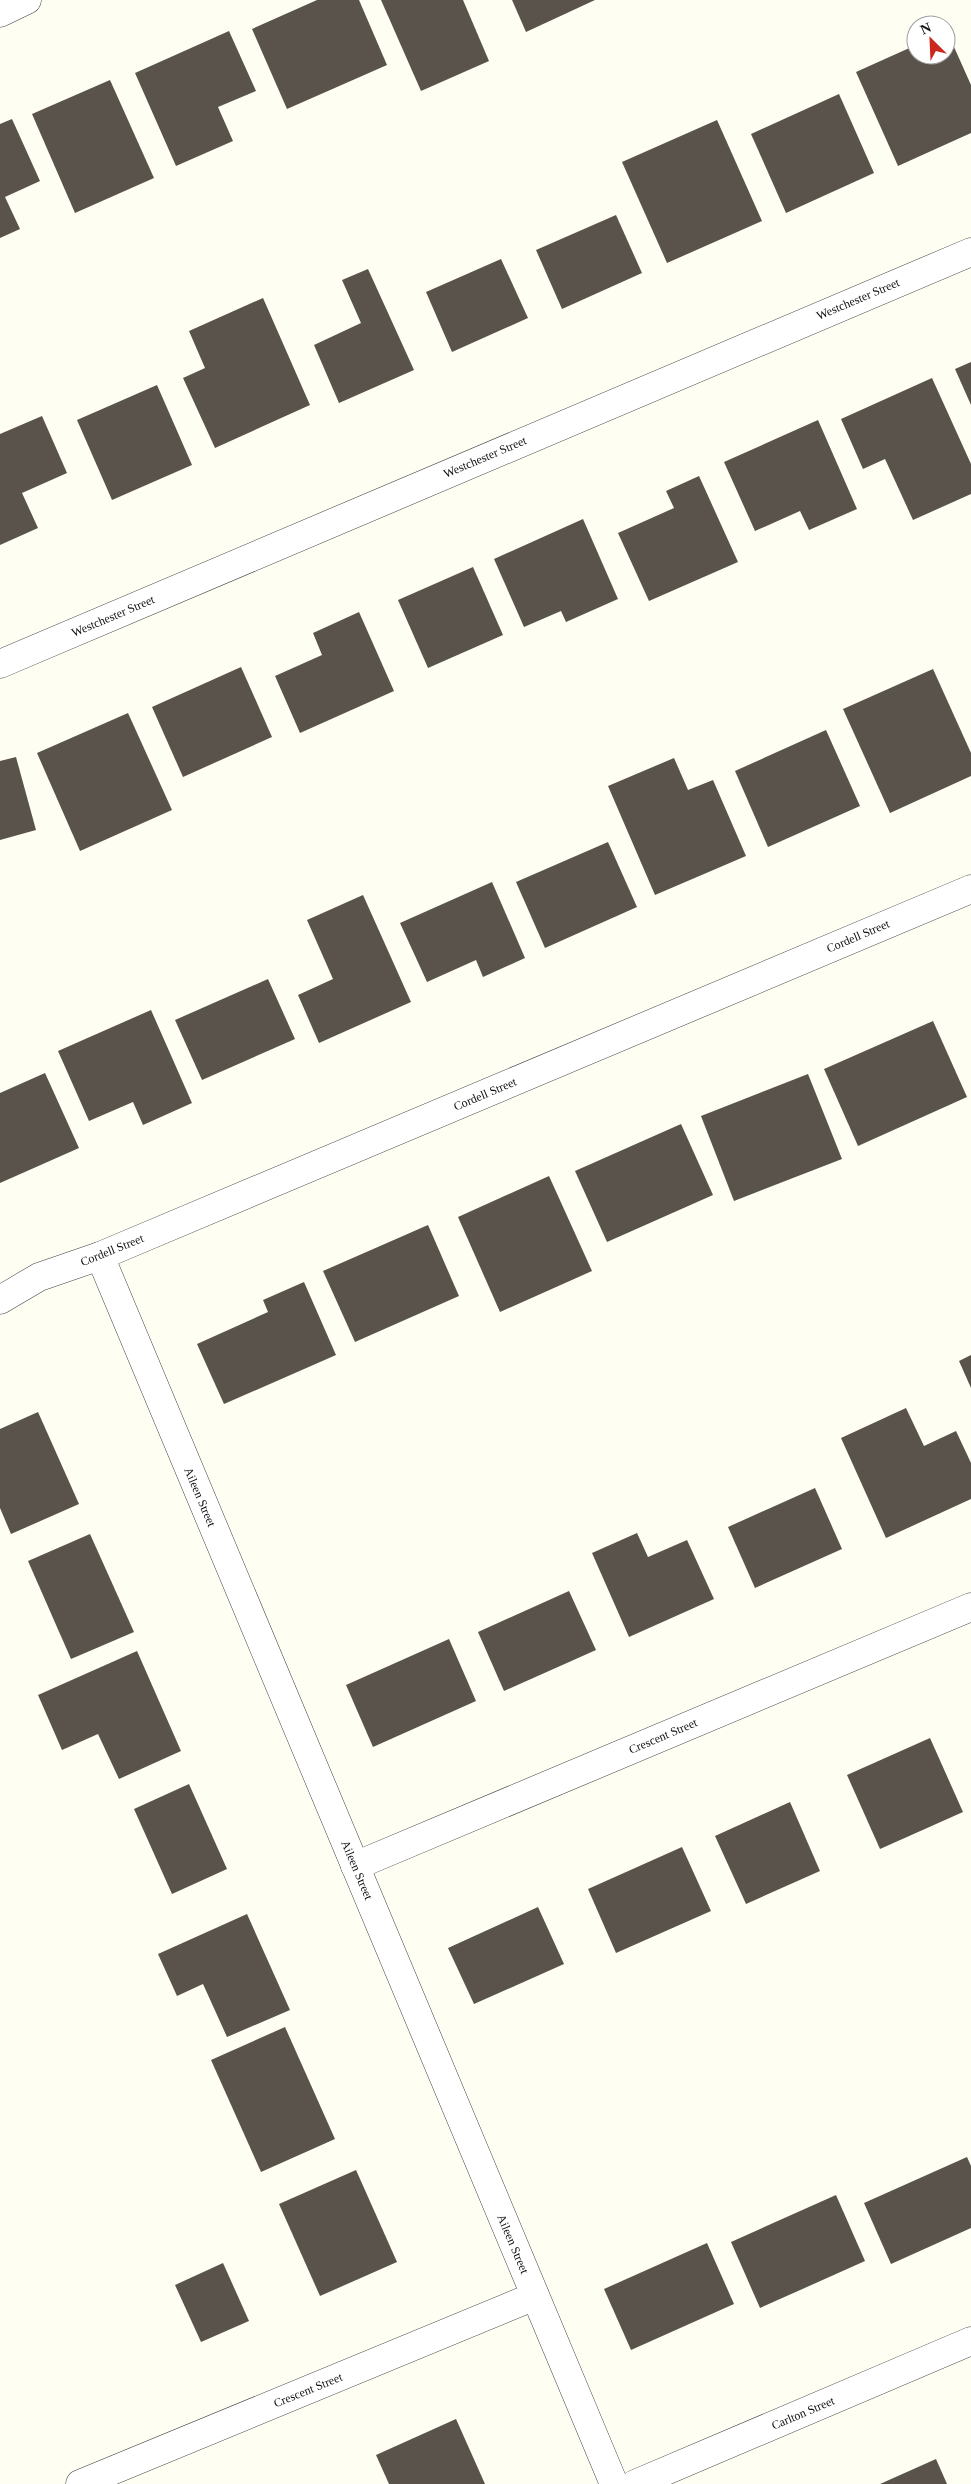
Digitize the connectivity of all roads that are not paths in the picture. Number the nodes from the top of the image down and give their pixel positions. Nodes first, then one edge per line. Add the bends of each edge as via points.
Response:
1 (27, 0) edge
2 (0, 13) edge
3 (971, 252) edge
4 (0, 664) edge
5 (970, 892) edge
6 (100, 1256) junction
7 (0, 1300) edge
8 (971, 1607) edge
9 (355, 1866) junction
10 (535, 2296) junction
11 (971, 2341) edge
12 (80, 2484) edge
13 (614, 2484) edge
14 (635, 2484) edge

1 - 2 street
3 - 4 street, Westchester Street
5 - 6 street, Cordell Street
6 - 7 street, Cordell Street via 39,1277
6 - 9 street, Aileen Street
8 - 9 street, Crescent Street
9 - 10 street, Aileen Street
10 - 12 street, Crescent Street
10 - 13 street, Aileen Street
11 - 14 street, Carlton Street

